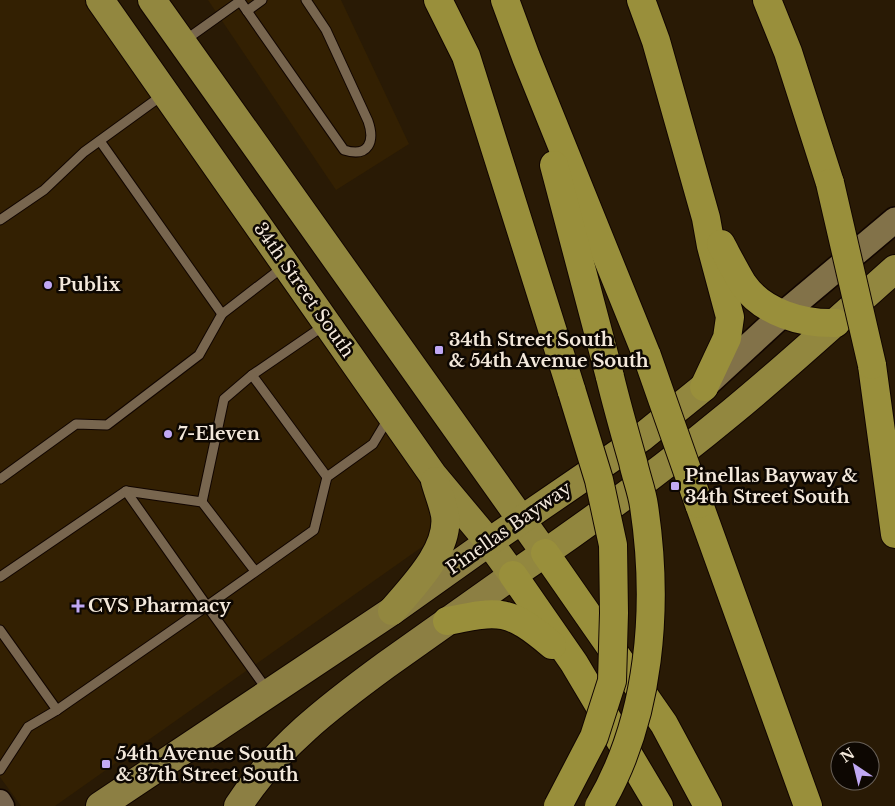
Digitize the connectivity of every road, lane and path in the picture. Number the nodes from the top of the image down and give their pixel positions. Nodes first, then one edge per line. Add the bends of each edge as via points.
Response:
1 (100, 0) edge
2 (152, 0) edge
3 (262, 0) edge
4 (306, 0) edge
5 (438, 0) edge
6 (505, 0) edge
7 (641, 0) edge
8 (767, 0) edge
9 (240, 1) edge
10 (247, 11) junction
11 (181, 42) junction
12 (526, 57) junction
13 (166, 92) junction
14 (100, 141) junction
15 (706, 218) junction
16 (0, 220) edge
17 (895, 220) edge
18 (287, 265) junction
19 (895, 269) edge
20 (222, 314) junction
21 (783, 314) junction
22 (836, 323) junction
23 (328, 324) junction
24 (252, 376) junction
25 (704, 387) junction
26 (391, 415) junction
27 (434, 475) junction
28 (327, 477) junction
29 (0, 479) edge
30 (126, 491) junction
31 (202, 502) junction
32 (521, 520) junction
33 (895, 534) edge
34 (489, 542) junction
35 (545, 553) junction
36 (255, 571) junction
37 (513, 575) junction
38 (0, 578) edge
39 (206, 606) junction
40 (392, 611) junction
41 (447, 620) junction
42 (0, 630) edge
43 (574, 663) junction
44 (269, 694) junction
45 (57, 710) junction
46 (0, 770) edge
47 (798, 775) junction
48 (0, 801) edge
49 (4, 806) edge
50 (100, 806) edge
51 (238, 806) edge
52 (558, 806) edge
53 (599, 806) edge
54 (659, 806) edge
55 (708, 806) edge
56 (808, 806) edge
57 (816, 806) edge

1 - 13 highway, 34th Street South
2 - 11 highway
3 - 10 lane
4 - 10 lane via 330,38 372,135 371,142 360,152 344,150
5 - 52 highway, bridge via 466,56 599,480 613,545 612,681 594,737
6 - 12 highway
7 - 15 highway
8 - 33 highway, bridge via 788,52 830,183 872,365
9 - 10 lane
9 - 11 lane
11 - 13 highway
11 - 32 highway
12 - 47 highway, bridge via 647,356
12 - 53 highway, bridge via 644,504 651,571 647,666 636,717 608,791
13 - 14 lane
13 - 18 highway, 34th Street South
14 - 16 lane via 44,190
14 - 20 lane
15 - 21 highway via 744,286 763,303
15 - 25 highway via 730,317 727,338
17 - 21 main road, Pinellas Bayway
18 - 20 lane
18 - 23 highway, 34th Street South
19 - 22 highway
20 - 29 lane via 199,355 107,425 76,424
21 - 22 highway via 802,322
21 - 25 main road, Pinellas Bayway
22 - 35 highway via 731,413
23 - 24 lane
23 - 26 highway, 34th Street South
24 - 28 lane
24 - 31 lane via 224,399
25 - 32 highway, Pinellas Bayway via 641,438
26 - 27 highway, 34th Street South
26 - 28 lane via 373,444
27 - 34 highway, 34th Street South
27 - 40 highway via 445,516 442,537 429,566
28 - 36 lane via 314,530
30 - 31 lane
30 - 38 lane
30 - 39 lane
31 - 36 lane
32 - 34 highway, Pinellas Bayway
32 - 35 highway
34 - 37 highway, 34th Street South
34 - 40 main road, Pinellas Bayway
35 - 37 highway
35 - 55 highway via 664,724
36 - 39 lane
37 - 41 main road
37 - 43 highway
39 - 44 lane
39 - 45 lane
40 - 44 main road, Pinellas Bayway
41 - 43 highway via 487,612 499,613 519,620
41 - 51 main road via 338,700 286,745
42 - 45 lane
43 - 54 highway
44 - 50 main road, Pinellas Bayway
45 - 46 lane via 28,727
47 - 56 highway
47 - 57 highway
48 - 49 street

